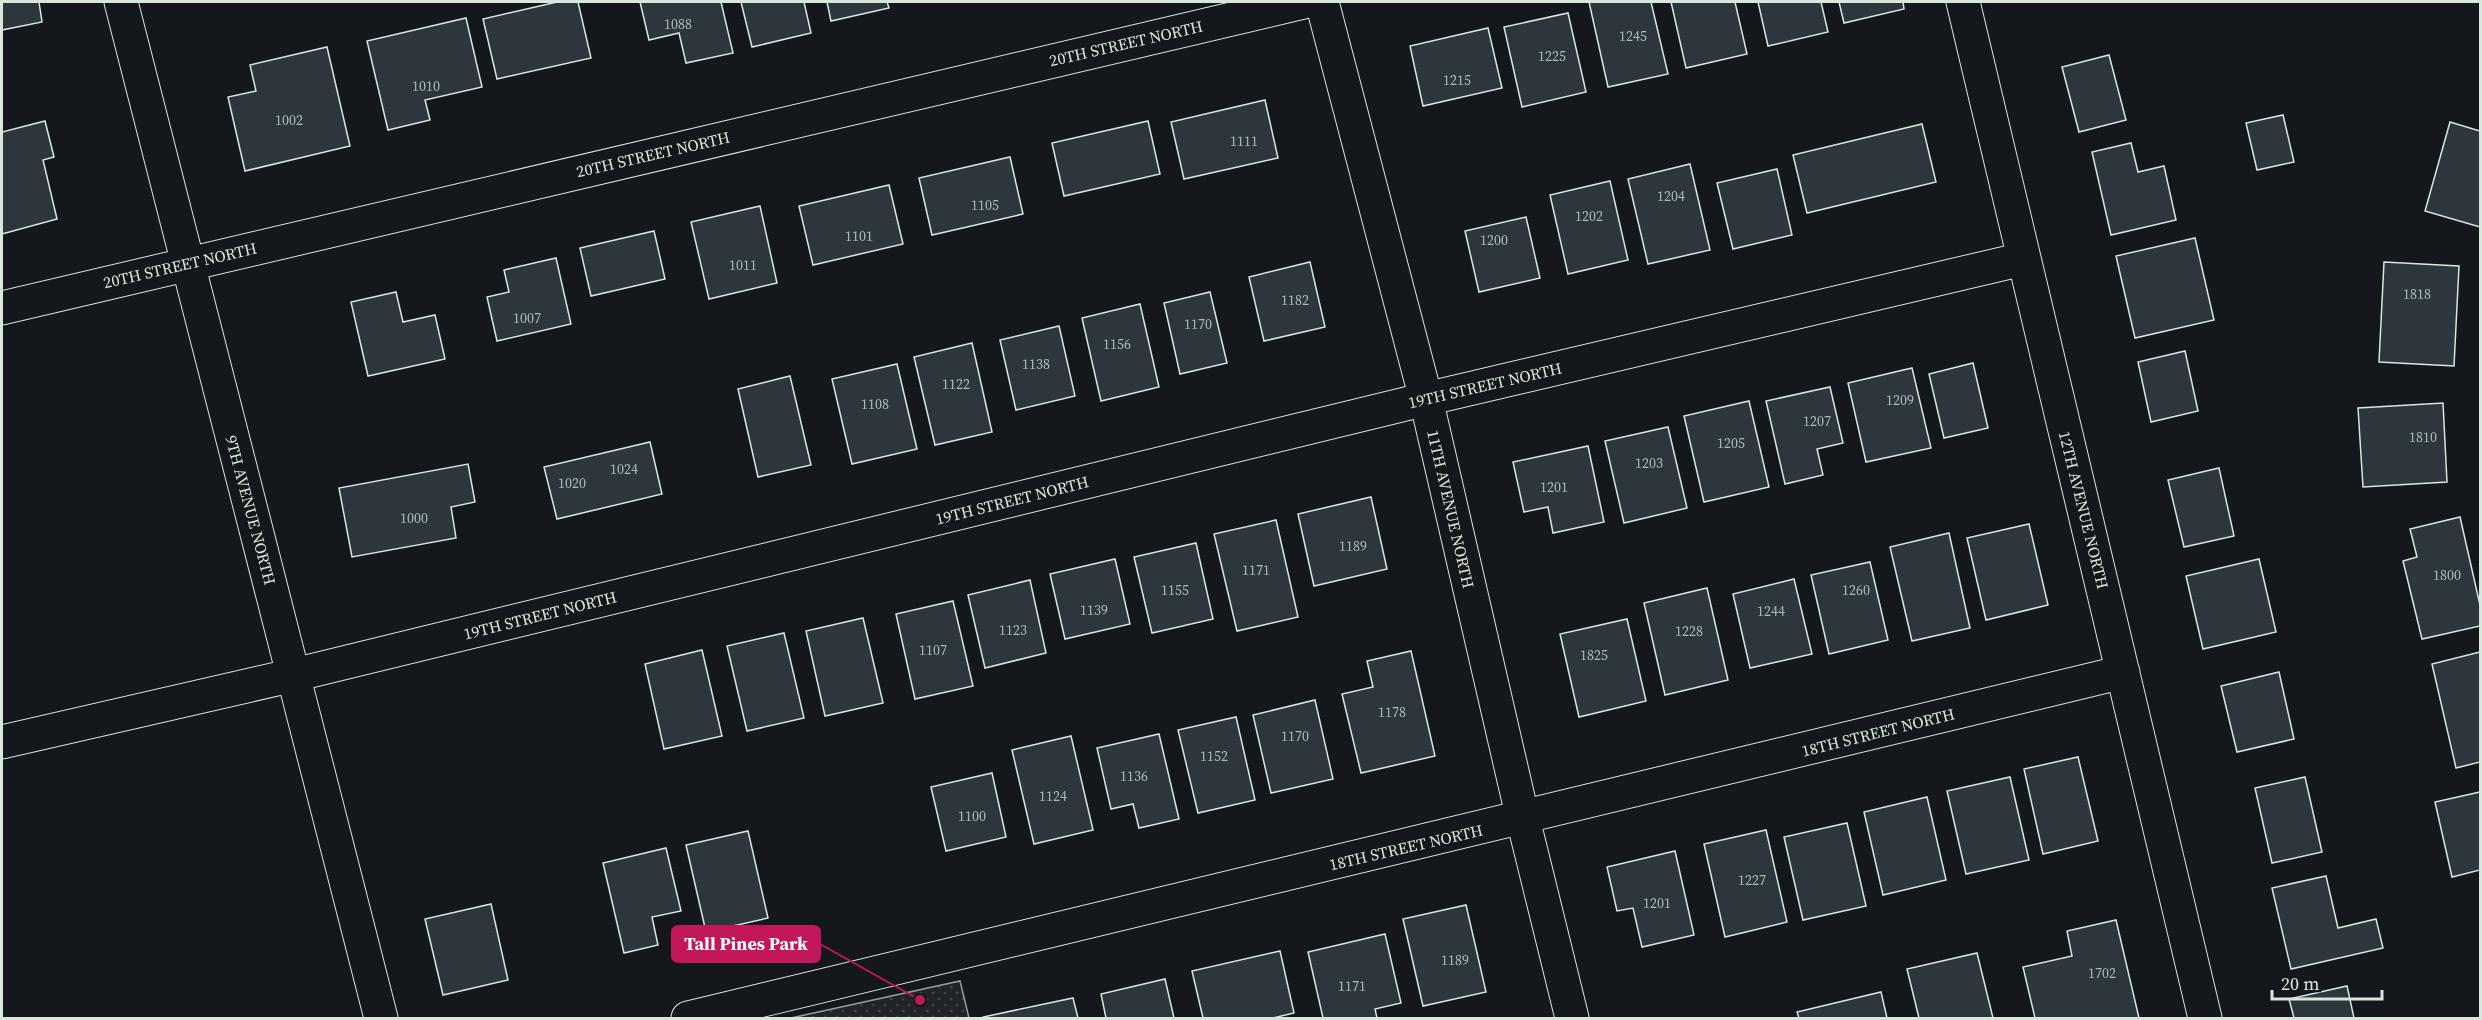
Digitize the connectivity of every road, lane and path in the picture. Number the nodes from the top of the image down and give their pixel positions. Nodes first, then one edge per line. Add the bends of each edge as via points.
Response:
1 (122, 2) edge
2 (1304, 2) edge
3 (1322, 2) edge
4 (1963, 2) edge
5 (2024, 259) junction
6 (186, 263) junction
7 (2, 308) edge
8 (1426, 399) junction
9 (2123, 672) junction
10 (294, 675) junction
11 (2, 742) edge
12 (1522, 819) junction
13 (381, 1018) edge
14 (687, 1018) edge
15 (1572, 1018) edge
16 (2205, 1018) edge

1 - 6 street, 9TH AVENUE NORTH
2 - 6 street, 20TH STREET NORTH
3 - 8 street, 11TH AVENUE NORTH
4 - 5 street, 12TH AVENUE NORTH
5 - 8 street, 19TH STREET NORTH
5 - 9 street, 12TH AVENUE NORTH
6 - 7 street, 20TH STREET NORTH
6 - 10 street, 9TH AVENUE NORTH
8 - 10 street, 19TH STREET NORTH
8 - 12 street, 11TH AVENUE NORTH
9 - 12 street, 18TH STREET NORTH
9 - 16 street, 12TH AVENUE NORTH
10 - 11 street, 19TH STREET NORTH
10 - 13 street, 9TH AVENUE NORTH
12 - 14 street, 18TH STREET NORTH
12 - 15 street, 11TH AVENUE NORTH

